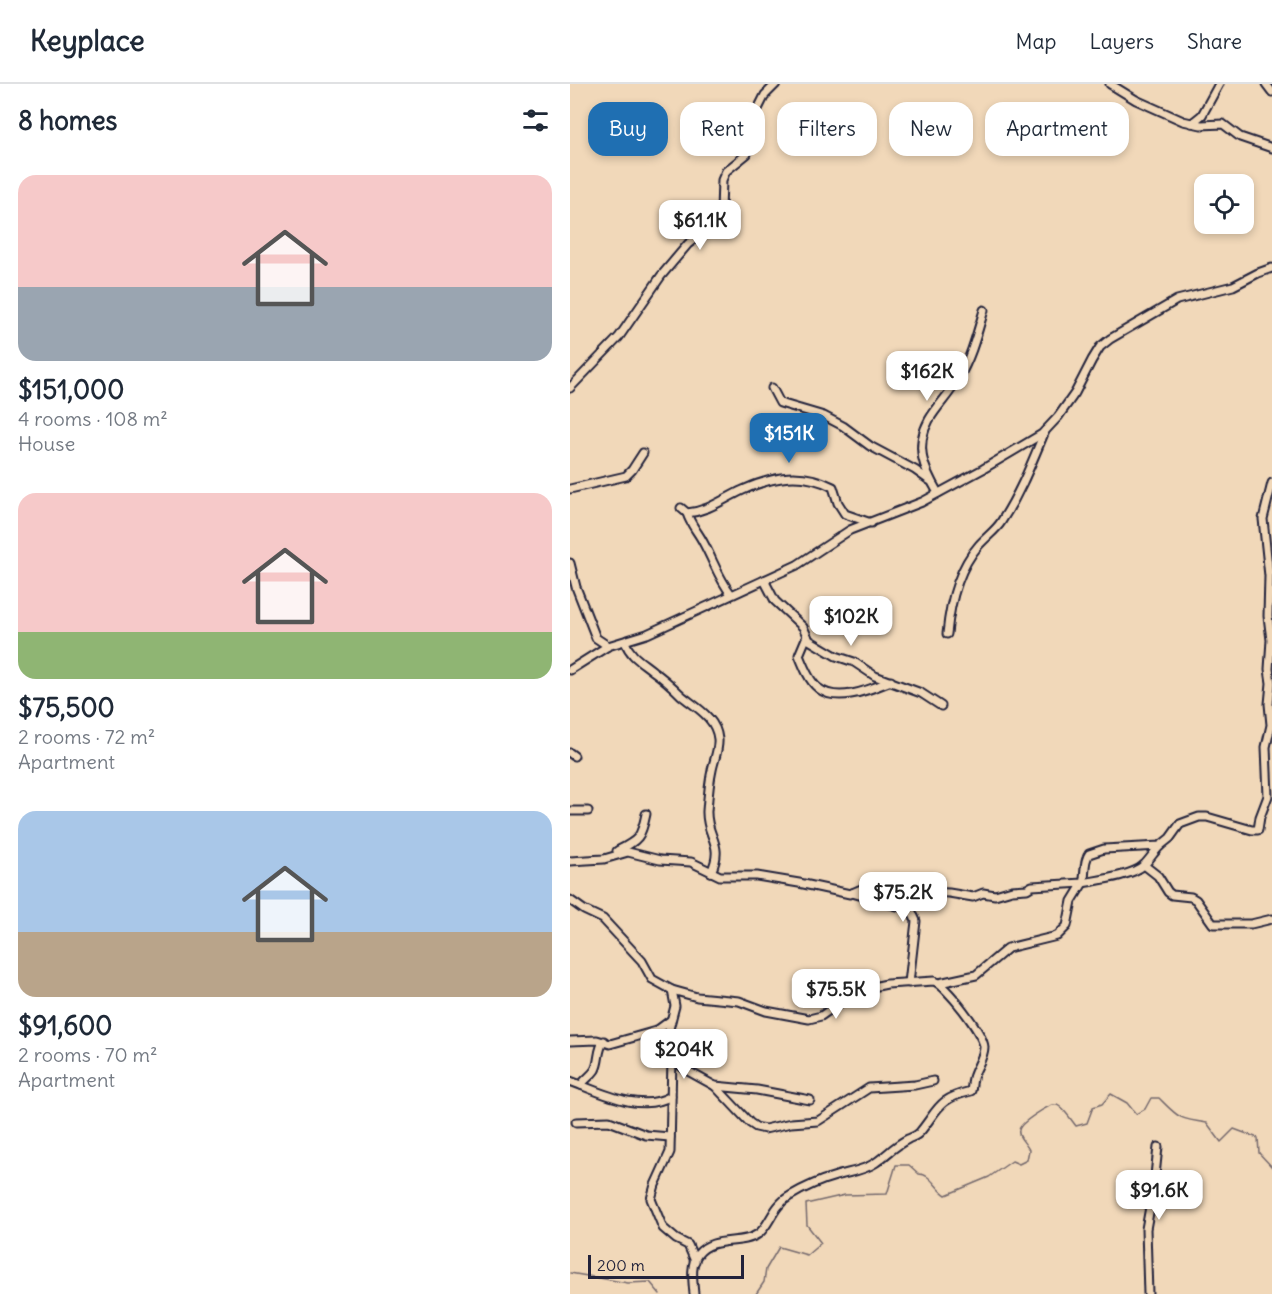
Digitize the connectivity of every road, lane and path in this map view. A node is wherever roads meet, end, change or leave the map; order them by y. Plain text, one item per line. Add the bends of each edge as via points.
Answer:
1 (776, 84) edge
2 (1219, 84) edge
3 (1266, 84) edge
4 (1114, 86) edge
5 (1272, 93) edge
6 (1192, 123) junction
7 (1272, 148) edge
8 (1272, 268) edge
9 (984, 310) dead end
10 (570, 388) edge
11 (772, 388) dead end
12 (1045, 431) junction
13 (643, 453) dead end
14 (931, 481) junction
15 (1272, 483) edge
16 (570, 489) edge
17 (938, 493) junction
18 (871, 523) junction
19 (570, 563) edge
20 (764, 580) junction
21 (731, 594) junction
22 (947, 634) dead end
23 (807, 636) junction
24 (625, 642) junction
25 (608, 646) junction
26 (570, 670) edge
27 (891, 681) junction
28 (941, 706) dead end
29 (570, 811) edge
30 (588, 811) dead end
31 (646, 814) dead end
32 (1160, 846) junction
33 (604, 859) junction
34 (570, 861) edge
35 (1144, 865) junction
36 (711, 872) junction
37 (1083, 883) junction
38 (852, 893) junction
39 (570, 900) edge
40 (1272, 919) edge
41 (909, 983) junction
42 (939, 983) junction
43 (672, 990) junction
44 (671, 1020) junction
45 (647, 1035) junction
46 (570, 1041) edge
47 (604, 1041) junction
48 (672, 1058) junction
49 (570, 1081) edge
50 (933, 1081) dead end
51 (581, 1084) junction
52 (715, 1086) junction
53 (671, 1096) junction
54 (810, 1100) dead end
55 (576, 1122) dead end
56 (670, 1137) junction
57 (1158, 1147) dead end
58 (694, 1261) junction
59 (694, 1294) edge
60 (1148, 1294) edge

1 - 10 street via 756,113 747,154 726,171 721,211 713,225 688,244 619,337
2 - 6 street via 1202,115
3 - 5 street
4 - 6 street via 1161,112
6 - 7 street via 1223,124 1240,137
8 - 12 street via 1226,288 1178,300 1110,339 1100,347 1075,393
9 - 14 street via 962,372 928,420 921,443 924,468
11 - 14 street via 780,403 843,426
12 - 17 street
12 - 22 street via 1000,524 978,545 960,574
13 - 16 street via 626,476
14 - 17 street
15 - 32 street via 1263,519 1269,576 1271,724 1266,747 1268,796 1258,830 1199,817 1180,824
17 - 18 street
18 - 20 street via 850,530 797,565
18 - 21 street via 845,514 833,487 808,477 758,484 700,512 684,510
19 - 25 street via 597,638
20 - 21 street
20 - 23 street via 775,601 803,627
21 - 24 street
23 - 27 street via 836,656
23 - 27 street via 799,655 818,688 846,695
24 - 25 street
24 - 36 street via 635,658 697,707 715,727 718,738 707,817 717,857
25 - 26 street
27 - 28 street
29 - 30 street
31 - 33 street via 634,843
32 - 35 street
32 - 37 street via 1104,849 1089,854
33 - 34 street
33 - 36 street via 628,852 691,862
35 - 37 street
35 - 40 street via 1158,876 1172,896 1196,900 1213,924 1251,924
36 - 38 street
37 - 38 street via 1032,886 973,897 908,891 880,884
37 - 42 street via 1072,901 1067,926 1057,936 1008,948 976,975
38 - 41 street via 912,910 916,921
39 - 43 street via 603,919 642,961 652,979
41 - 42 street
41 - 43 street via 858,990 821,1016 808,1019 739,1001
42 - 58 street via 982,1039 983,1054 971,1091 950,1097 931,1114 918,1134 874,1164 806,1185 783,1201 756,1236 720,1241 705,1248
43 - 44 street via 675,1006
44 - 45 street
44 - 48 street
45 - 47 street via 610,1044
45 - 48 street
46 - 47 street
47 - 51 street via 594,1071
48 - 52 street via 691,1074
48 - 53 street
49 - 51 street
50 - 52 street via 869,1088 818,1121 765,1129 750,1123
51 - 53 street via 633,1102 656,1103
52 - 54 street
53 - 56 street
55 - 56 street via 609,1121 646,1136
56 - 58 street via 670,1152 651,1199 663,1228 688,1245
57 - 60 street via 1146,1229
58 - 59 street

